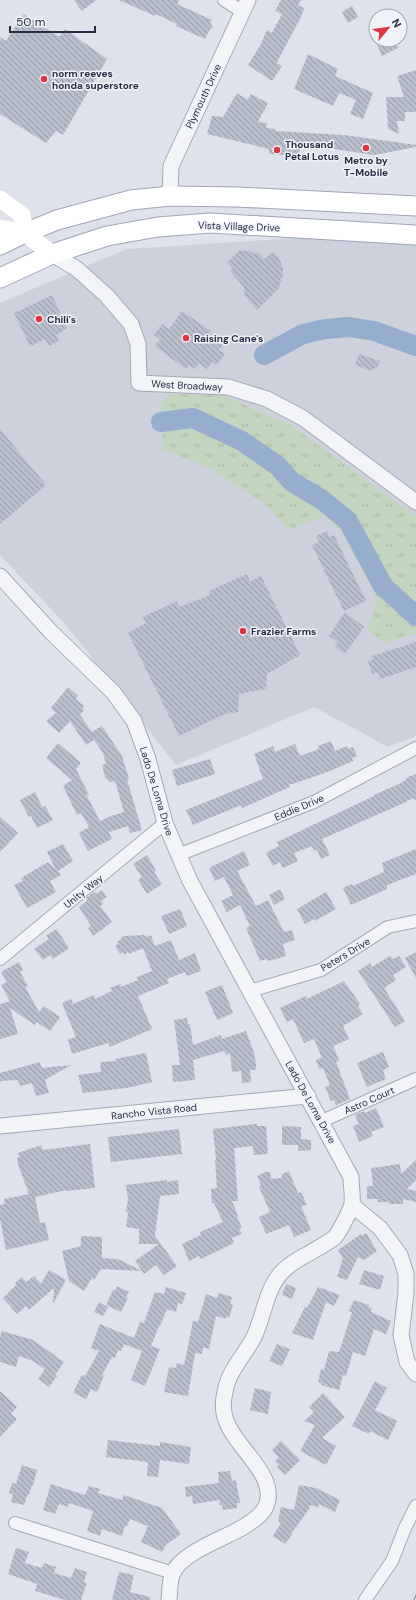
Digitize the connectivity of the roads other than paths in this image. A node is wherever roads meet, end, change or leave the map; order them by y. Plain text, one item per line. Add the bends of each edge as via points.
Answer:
1 (224, 0) edge
2 (246, 6) edge
3 (170, 196) junction
4 (0, 199) edge
5 (416, 206) edge
6 (0, 228) edge
7 (24, 233) junction
8 (416, 235) edge
9 (0, 245) edge
10 (52, 254) junction
11 (0, 278) edge
12 (416, 502) edge
13 (0, 576) edge
14 (416, 748) edge
15 (165, 824) junction
16 (178, 855) junction
17 (416, 921) edge
18 (0, 959) edge
19 (250, 991) junction
20 (416, 1079) edge
21 (308, 1096) junction
22 (322, 1121) junction
23 (0, 1126) edge
24 (352, 1205) junction
25 (416, 1374) edge
26 (416, 1506) edge
27 (15, 1523) dead end
28 (173, 1573) junction
29 (169, 1600) edge
30 (365, 1600) edge

1 - 2 street
2 - 3 street, Plymouth Drive via 171,166
3 - 5 main road
3 - 7 main road via 131,200 57,220
4 - 7 main road via 22,215
6 - 7 main road
7 - 9 main road
7 - 10 main road
8 - 10 main road, Vista Village Drive via 210,223 158,227 107,236
10 - 11 main road, Vista Village Drive
10 - 12 street, West Broadway via 77,269 107,296 131,324 138,344 139,383 228,387 267,399 303,418
13 - 15 street, Lado De Loma Drive via 51,632 113,692 134,721 148,760
14 - 16 street, Eddie Drive via 314,802
15 - 16 street, Lado De Loma Drive
15 - 18 street, Unity Way
16 - 19 street, Lado De Loma Drive
17 - 19 street, Peters Drive via 388,927 321,970
19 - 21 street, Lado De Loma Drive
20 - 22 street, Astro Court
21 - 22 street, Lado De Loma Drive
21 - 23 street, Rancho Vista Road
22 - 24 street, Lado De Loma Drive via 351,1177
24 - 25 street via 380,1228 400,1255 406,1274 401,1335 407,1362
24 - 28 street via 335,1237 291,1264 276,1279 253,1339 229,1378 225,1391 223,1411 229,1428 266,1483 268,1497 264,1509 260,1515 238,1530 191,1554 180,1562
26 - 30 street via 392,1561
27 - 28 street
28 - 29 street

